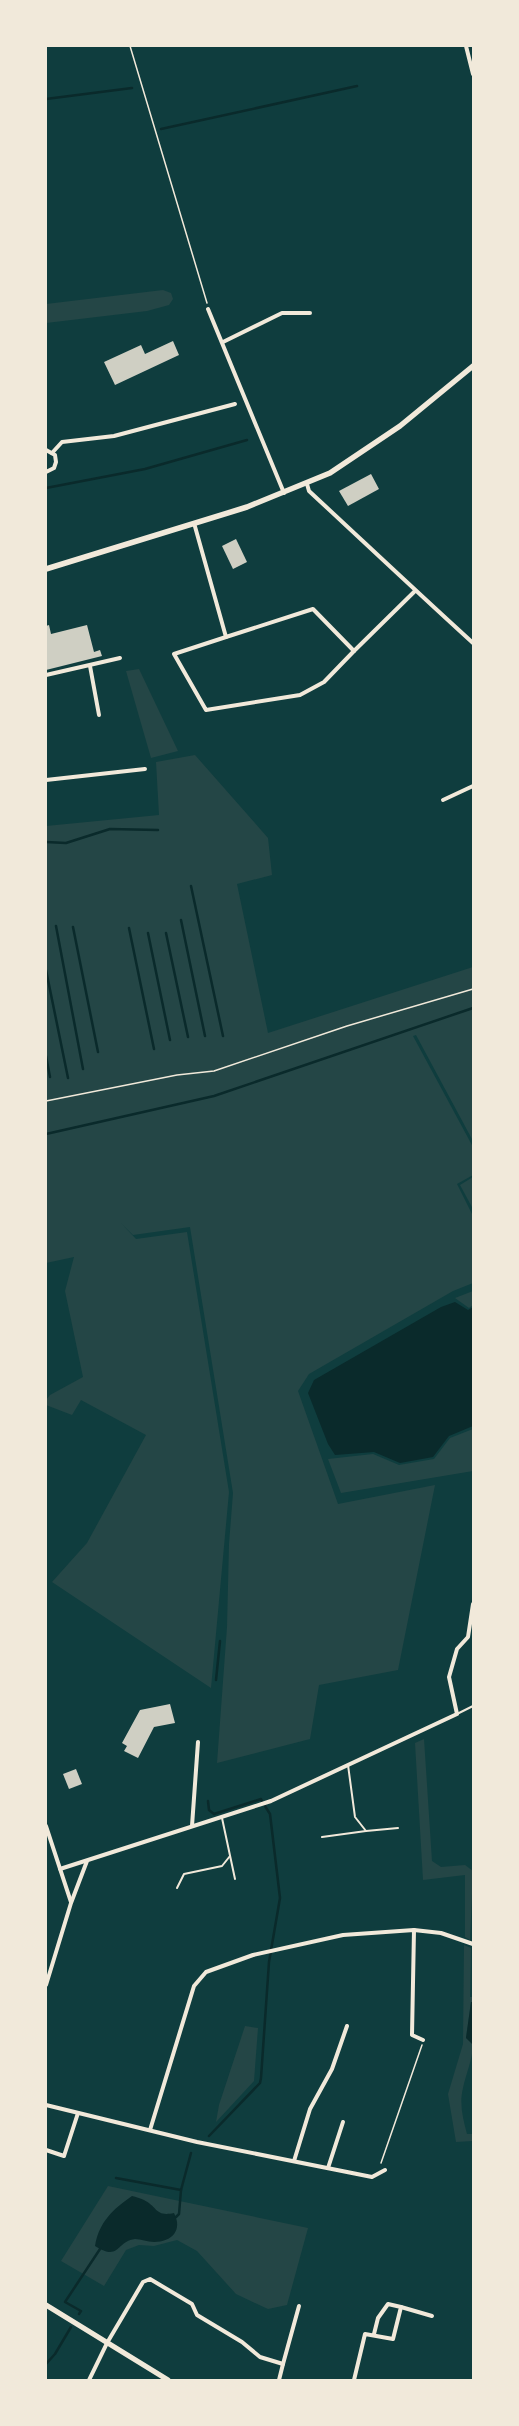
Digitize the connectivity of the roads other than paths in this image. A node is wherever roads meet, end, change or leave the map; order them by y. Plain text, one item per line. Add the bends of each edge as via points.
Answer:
1 (466, 46) edge
2 (473, 74) edge
3 (208, 309) road end
4 (310, 313) dead end
5 (223, 342) junction
6 (473, 366) edge
7 (235, 404) dead end
8 (46, 450) edge
9 (52, 453) junction
10 (46, 472) edge
11 (307, 484) junction
12 (284, 494) junction
13 (194, 524) junction
14 (46, 569) edge
15 (415, 591) junction
16 (226, 637) junction
17 (473, 643) edge
18 (354, 651) junction
19 (120, 658) dead end
20 (90, 666) junction
21 (46, 675) edge
22 (99, 716) dead end
23 (145, 769) dead end
24 (46, 780) edge
25 (473, 786) edge
26 (443, 800) dead end
27 (473, 1604) edge
28 (473, 1634) edge
29 (468, 1637) junction
30 (473, 1706) edge
31 (457, 1714) junction
32 (198, 1742) dead end
33 (348, 1765) junction
34 (222, 1817) junction
35 (46, 1826) edge
36 (192, 1826) junction
37 (398, 1828) dead end
38 (366, 1831) junction
39 (322, 1837) dead end
40 (230, 1856) junction
41 (87, 1861) junction
42 (60, 1869) junction
43 (235, 1878) dead end
44 (177, 1888) dead end
45 (71, 1903) junction
46 (414, 1930) junction
47 (473, 1944) edge
48 (46, 1985) edge
49 (347, 2026) dead end
50 (423, 2040) road end
51 (46, 2105) edge
52 (78, 2113) junction
53 (343, 2122) dead end
54 (150, 2130) junction
55 (46, 2150) edge
56 (294, 2161) junction
57 (328, 2168) junction
58 (385, 2170) dead end
59 (46, 2305) edge
60 (299, 2306) dead end
61 (401, 2307) junction
62 (432, 2316) dead end
63 (374, 2334) junction
64 (107, 2343) junction
65 (283, 2364) junction
66 (89, 2380) edge
67 (168, 2380) edge
68 (279, 2380) edge
69 (354, 2380) edge

1 - 2 street
3 - 5 street
4 - 5 street via 282,313
5 - 12 street
6 - 11 main road via 371,448
7 - 9 street via 114,436 62,442
8 - 9 street
9 - 10 street via 56,458 55,465
11 - 12 main road
11 - 15 street via 309,491
12 - 13 main road
13 - 14 main road
13 - 16 street
15 - 17 street
15 - 18 street
16 - 18 street via 313,610
16 - 18 street via 174,654 206,710 300,695 324,682
19 - 20 street
20 - 21 street
20 - 22 street
23 - 24 street
25 - 26 street
27 - 29 street
28 - 29 street
29 - 31 street via 457,1649 449,1677
30 - 31 lane
31 - 33 street
32 - 36 street
33 - 34 street via 271,1801
33 - 38 lane via 355,1817
34 - 36 street
34 - 40 lane
35 - 42 street
36 - 41 street
37 - 38 lane
38 - 39 lane
40 - 43 lane
40 - 44 lane via 222,1866 184,1874
41 - 42 street
41 - 45 street
42 - 45 street
45 - 48 street
46 - 47 street via 441,1933
46 - 50 street via 412,2035
46 - 54 street via 343,1935 270,1952 206,1972 194,1986
49 - 56 street via 332,2069 310,2109
51 - 52 street
52 - 54 street
52 - 55 street via 64,2156
53 - 57 street
54 - 56 street
56 - 57 street
57 - 58 street via 372,2178
59 - 64 street
60 - 65 street
61 - 62 street
61 - 63 street via 388,2304 378,2318
61 - 63 street via 393,2339
63 - 69 street via 365,2334
64 - 65 street via 143,2282 150,2279 192,2304 197,2315 242,2342 260,2357
64 - 66 street
64 - 67 street
65 - 68 street

